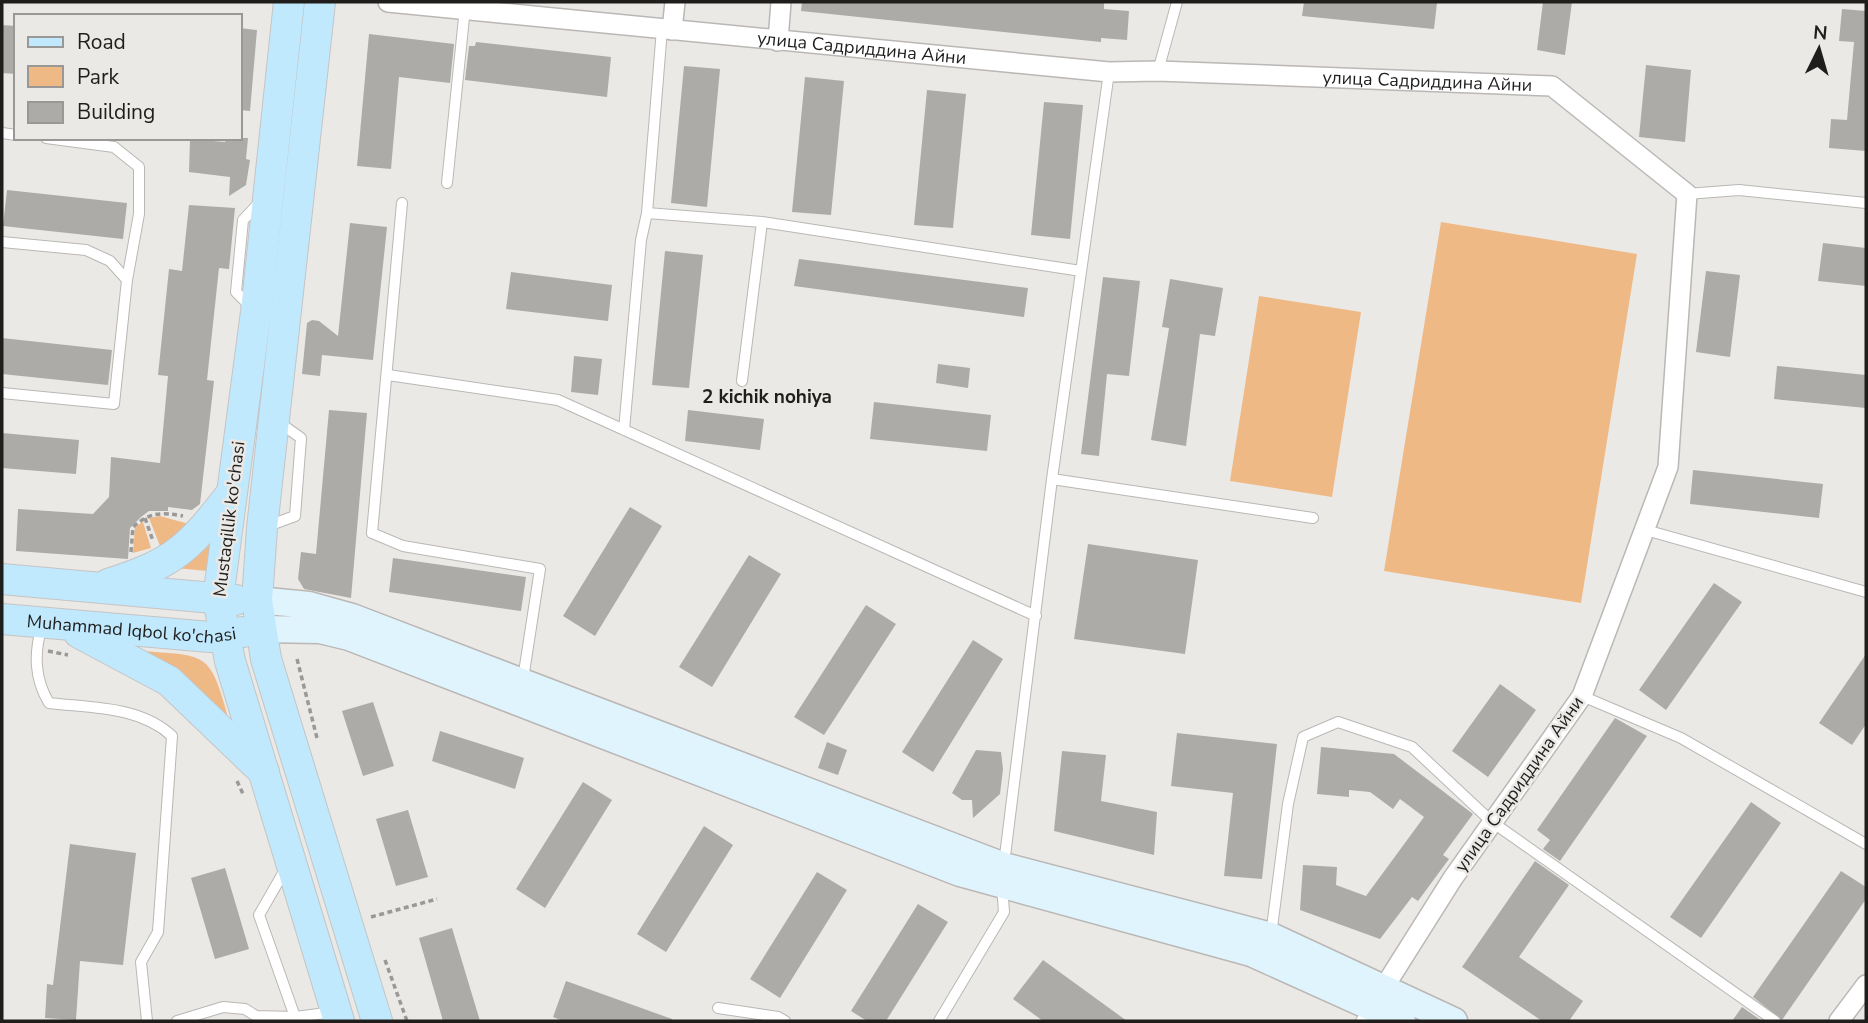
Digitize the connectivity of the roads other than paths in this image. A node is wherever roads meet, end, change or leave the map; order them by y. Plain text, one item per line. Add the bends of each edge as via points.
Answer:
1 (289, 2) edge
2 (320, 2) edge
3 (388, 2) edge
4 (675, 2) edge
5 (781, 2) edge
6 (1177, 2) edge
7 (493, 6) edge
8 (466, 8) junction
9 (667, 29) junction
10 (778, 41) junction
11 (1158, 71) junction
12 (1109, 72) junction
13 (61, 140) edge
14 (447, 183) dead end
15 (1687, 194) junction
16 (402, 203) dead end
17 (1866, 203) edge
18 (647, 213) junction
19 (762, 222) junction
20 (2, 242) edge
21 (1081, 271) junction
22 (127, 281) junction
23 (388, 375) junction
24 (742, 381) dead end
25 (2, 393) edge
26 (624, 430) junction
27 (1052, 480) junction
28 (231, 494) junction
29 (1313, 518) dead end
30 (1643, 529) junction
31 (2, 579) edge
32 (101, 586) junction
33 (1866, 592) edge
34 (218, 599) junction
35 (258, 615) junction
36 (1036, 616) junction
37 (2, 619) edge
38 (223, 635) junction
39 (54, 639) junction
40 (523, 682) junction
41 (1582, 696) junction
42 (266, 774) junction
43 (1492, 822) junction
44 (1866, 844) edge
45 (292, 858) junction
46 (1003, 876) junction
47 (1271, 936) junction
48 (1866, 985) edge
49 (1383, 989) junction
50 (718, 1008) dead end
51 (338, 1017) edge
52 (295, 1019) edge
53 (147, 1021) edge
54 (177, 1021) edge
55 (377, 1021) edge
56 (785, 1021) edge
57 (939, 1021) edge
58 (1361, 1021) edge
59 (1402, 1021) edge
60 (1454, 1021) edge
61 (1775, 1021) edge
62 (1839, 1021) edge

1 - 28 main road, Mustaqillik ko'chasi via 256,312
2 - 35 main road, Mustaqillik ko'chasi via 262,528
3 - 8 street, улица Садриддина Айни
4 - 9 street
5 - 10 street
6 - 11 lane
7 - 8 street, улица Садриддина Айни
7 - 9 street, улица Садриддина Айни
8 - 14 lane
9 - 10 street, улица Садриддина Айни
9 - 18 lane
10 - 12 street, улица Садриддина Айни
11 - 12 street, улица Садриддина Айни
11 - 15 street, улица Садриддина Айни via 1552,86
12 - 21 lane
13 - 22 lane via 114,147 139,167 139,214
15 - 17 lane via 1739,190
15 - 30 street, улица Садриддина Айни via 1668,467
16 - 23 lane
18 - 19 lane
18 - 26 lane
19 - 21 lane
19 - 24 lane
20 - 22 lane via 86,250 110,261
21 - 27 lane
22 - 25 lane via 114,404
23 - 26 lane via 558,400
23 - 40 lane via 372,533 403,546 540,569
26 - 36 lane
27 - 29 lane
27 - 36 lane
28 - 32 main road via 182,552
28 - 34 main road, Mustaqillik ko'chasi
30 - 33 lane
30 - 41 street, улица Садриддина Айни
31 - 32 main road, Muhammad Iqbol ko'chasi
32 - 34 main road, Muhammad Iqbol ko'chasi
34 - 35 main road, Muhammad Iqbol ko'chasi
34 - 38 main road, Mustaqillik ko'chasi
35 - 38 main road, Muhammad Iqbol ko'chasi
35 - 40 main road via 287,602 337,612
35 - 46 main road via 349,637 593,733
35 - 55 main road, Mustaqillik ko'chasi via 266,659
36 - 46 lane
37 - 39 main road, Muhammad Iqbol ko'chasi
38 - 39 main road, Muhammad Iqbol ko'chasi
38 - 42 main road, Mustaqillik ko'chasi
39 - 42 main road via 169,681
39 - 53 lane via 40,687 49,703 138,714 172,736 158,932 141,962
40 - 46 main road
41 - 43 street, улица Садриддина Айни
41 - 44 lane via 1681,738
42 - 45 main road, Mustaqillik ko'chasi
43 - 47 lane via 1412,747 1338,722 1303,737 1288,804
43 - 49 street, улица Садриддина Айни
43 - 61 lane
45 - 51 main road, Mustaqillik ko'chasi
45 - 52 lane via 259,915
46 - 47 main road
46 - 57 lane via 1004,912
46 - 59 main road via 1251,953
47 - 49 main road
48 - 62 street
49 - 58 lane
49 - 60 main road
50 - 56 lane
51 - 52 lane
52 - 54 lane via 223,1007

